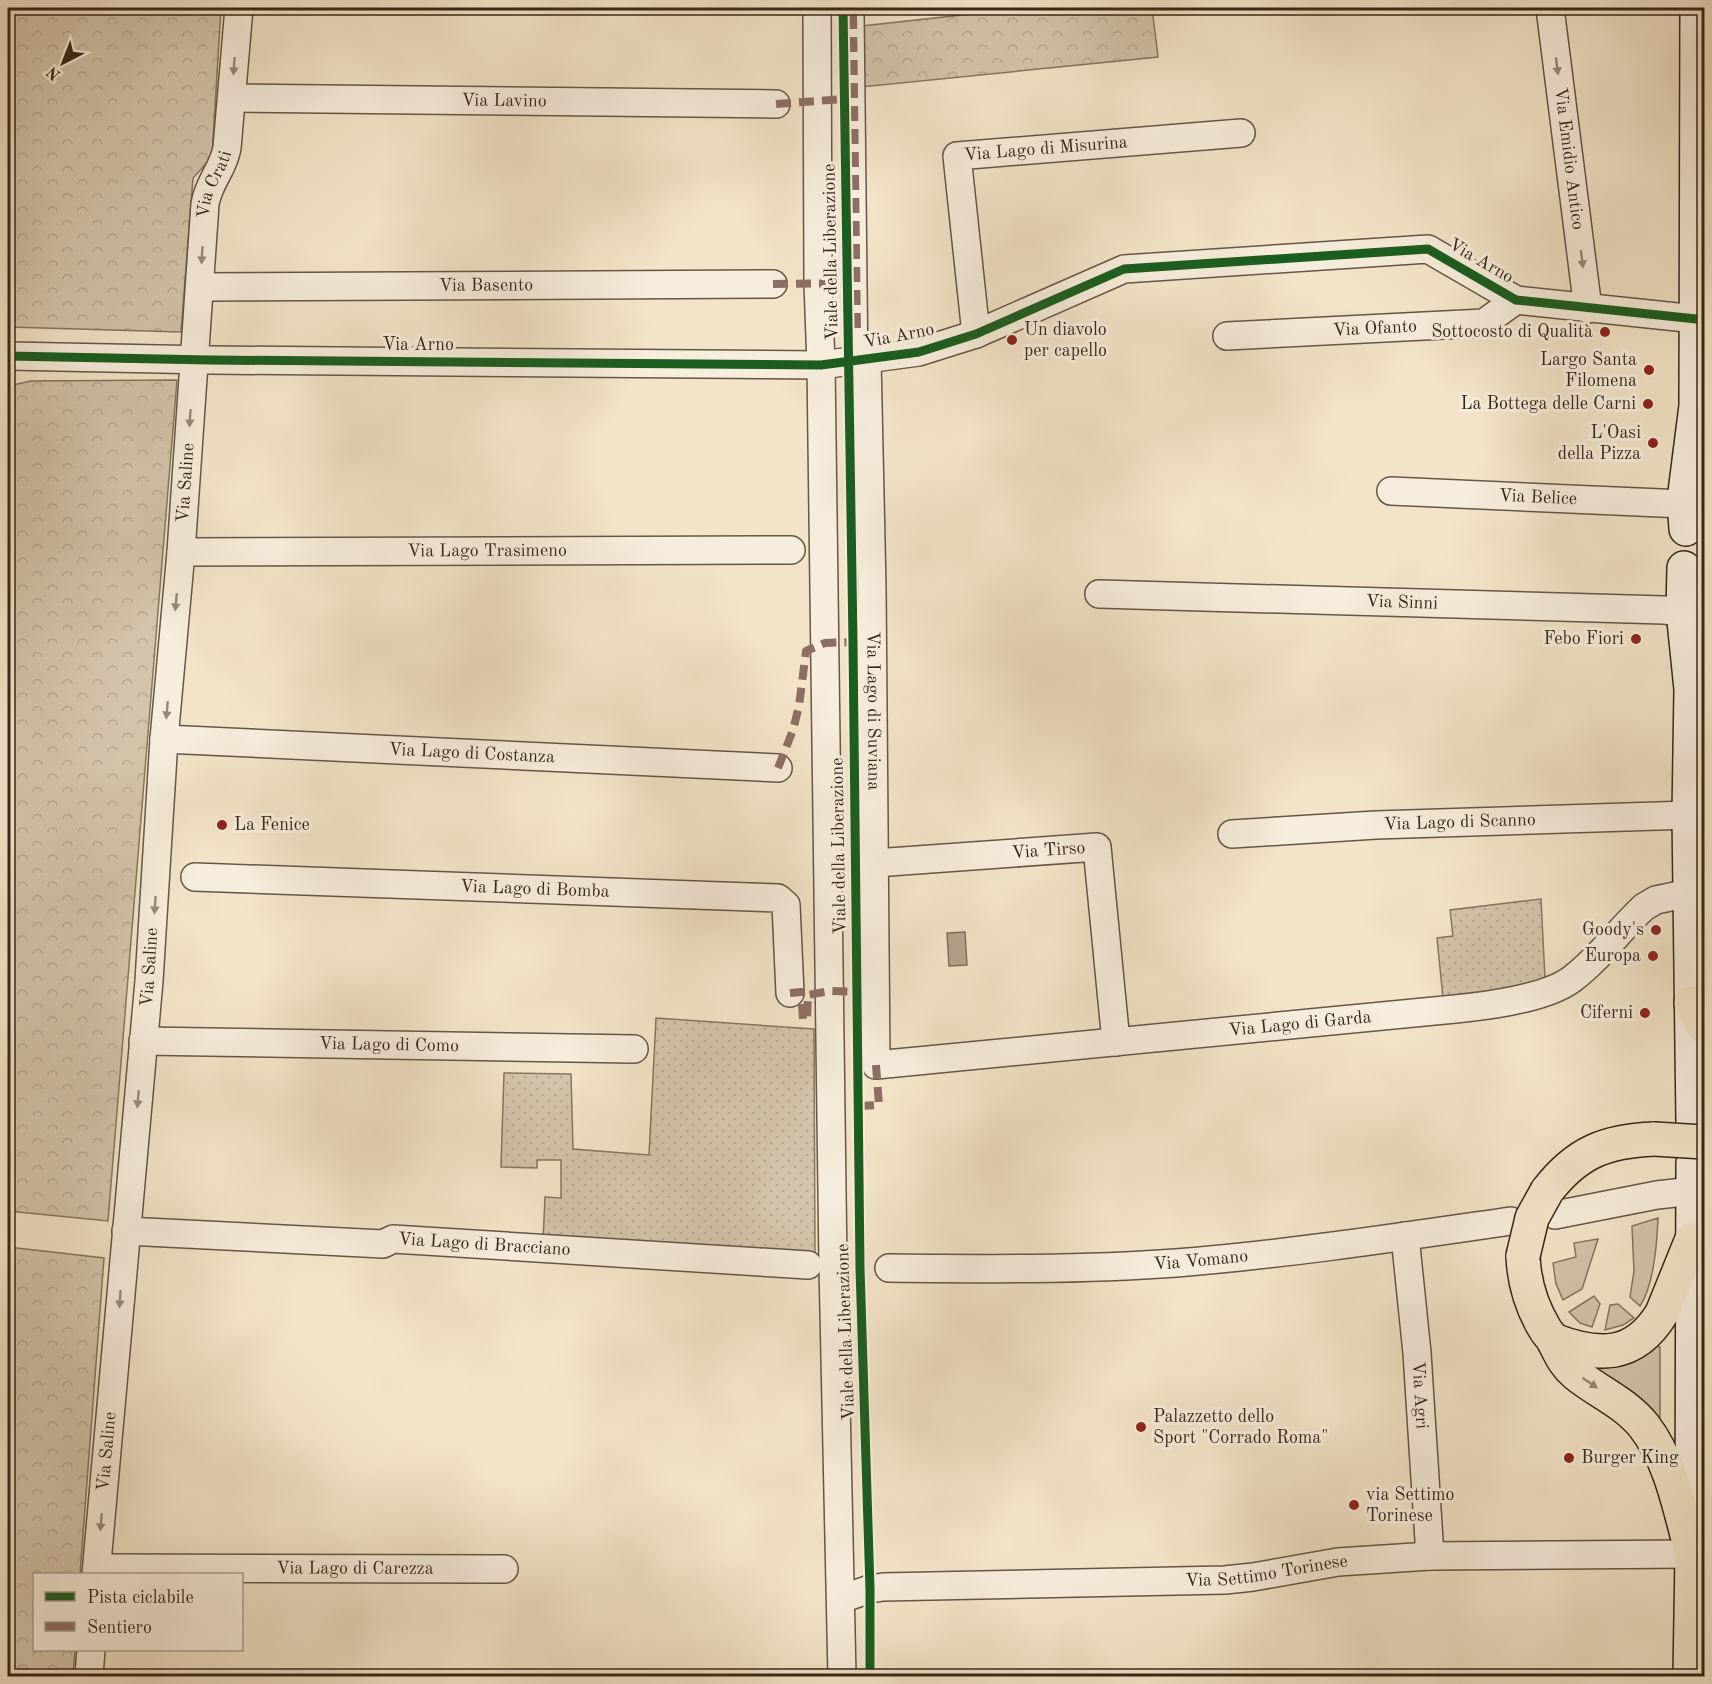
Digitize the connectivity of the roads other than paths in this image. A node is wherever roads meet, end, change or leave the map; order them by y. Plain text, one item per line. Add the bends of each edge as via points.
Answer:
1 (239, 8) edge
2 (817, 8) edge
3 (1550, 8) edge
4 (1696, 8) edge
5 (853, 14) dead end
6 (232, 98) junction
7 (776, 104) dead end
8 (1241, 134) dead end
9 (773, 284) dead end
10 (200, 287) junction
11 (1516, 300) junction
12 (1588, 309) junction
13 (1696, 319) junction
14 (976, 333) junction
15 (1227, 336) dead end
16 (8, 356) edge
17 (194, 360) junction
18 (862, 360) junction
19 (821, 365) junction
20 (1696, 406) junction
21 (1704, 444) edge
22 (1391, 491) dead end
23 (1691, 516) edge
24 (858, 549) dead end
25 (791, 550) dead end
26 (181, 552) junction
27 (1694, 576) edge
28 (1099, 594) dead end
29 (1694, 612) edge
30 (1704, 637) edge
31 (1691, 688) junction
32 (164, 739) junction
33 (778, 768) dead end
34 (1689, 814) junction
35 (1232, 834) dead end
36 (875, 863) junction
37 (195, 877) dead end
38 (1689, 893) junction
39 (1697, 941) edge
40 (789, 993) dead end
41 (1698, 1015) edge
42 (143, 1041) junction
43 (1116, 1042) junction
44 (634, 1049) dead end
45 (876, 1065) joint
46 (1697, 1141) edge
47 (1551, 1203) junction
48 (1511, 1221) dead end
49 (126, 1231) junction
50 (1405, 1236) junction
51 (1692, 1239) junction
52 (808, 1265) dead end
53 (889, 1268) dead end
54 (1553, 1340) junction
55 (1698, 1546) edge
56 (1430, 1556) junction
57 (504, 1569) dead end
58 (96, 1571) edge
59 (841, 1599) junction
60 (91, 1651) edge
61 (89, 1677) edge
62 (842, 1677) edge
63 (1690, 1677) edge

1 -> 6 street, Via Crati
2 - 19 street, Viale della Liberazione
3 -> 12 street, Via Emidio Antico
4 - 13 main road
5 - 18 street, Viale della Liberazione
6 - 7 street, Via Lavino
6 -> 10 street, Via Crati via 226,156 208,189 205,204
8 - 14 street, Via Lago di Misurina via 957,156
9 - 10 street, Via Basento
10 - 17 street, Via Crati
11 - 12 street, Via Arno
11 - 14 street, Via Arno via 1428,249 1124,269
11 - 15 street, Via Ofanto via 1484,323
12 - 13 street, Via Arno
13 - 20 main road
14 - 18 street, Via Arno via 920,352
16 - 17 street, Via Arno
17 - 19 street, Via Arno
17 -> 26 street, Via Saline
18 - 19 street, Via Arno
18 - 24 street, Viale della Liberazione
18 - 36 street, Via Lago di Suviana
19 - 59 street, Viale della Liberazione
20 - 21 main road
20 - 23 main road
22 - 23 street, Via Belice
23 - 27 main road via 1679,548 1680,558
25 - 26 street, Via Lago Trasimeno
26 -> 32 street, Via Saline
27 - 29 main road
28 - 29 street, Via Sinni
29 - 31 main road
30 - 31 main road
31 - 34 main road
32 - 33 street, Via Lago di Costanza
32 -> 42 street, Via Saline
34 - 35 street, Via Lago di Scanno
34 - 38 main road
36 - 43 street, Via Tirso via 1097,847
36 - 45 street, Via Lago di Suviana
37 - 40 street, Via Lago di Bomba via 777,898 786,905
38 - 39 main road
38 - 43 street, Via Lago di Garda via 1650,903 1577,975 1562,986 1532,995 1469,1008
39 - 41 main road
41 - 46 main road
42 - 44 street, Via Lago di Como
42 -> 49 street, Via Saline
43 - 45 street, Via Lago di Garda
46 - 47 street via 1657,1195
46 - 47 main road, bridge via 1616,1142 1586,1154 1570,1164
46 - 51 main road
47 - 54 main road, bridge via 1532,1218 1523,1256 1526,1286 1539,1319
48 - 50 street, Via Vomano
49 - 52 street, Via Lago di Bracciano via 383,1244 393,1239
49 -> 58 street, Via Saline
50 - 53 street, Via Vomano via 1143,1265
50 - 56 street, Via Agri
51 - 54 main road via 1662,1313 1641,1339 1625,1348 1603,1352
51 - 55 main road
54 -> 55 main road via 1568,1367 1623,1405 1655,1441
55 - 56 street, Via Settimo Torinese
55 - 63 main road
56 - 59 street, Via Settimo Torinese via 1338,1562 1239,1579 883,1587
57 - 58 street, Via Lago di Carezza
59 - 62 street, Viale della Liberazione
60 - 61 street

